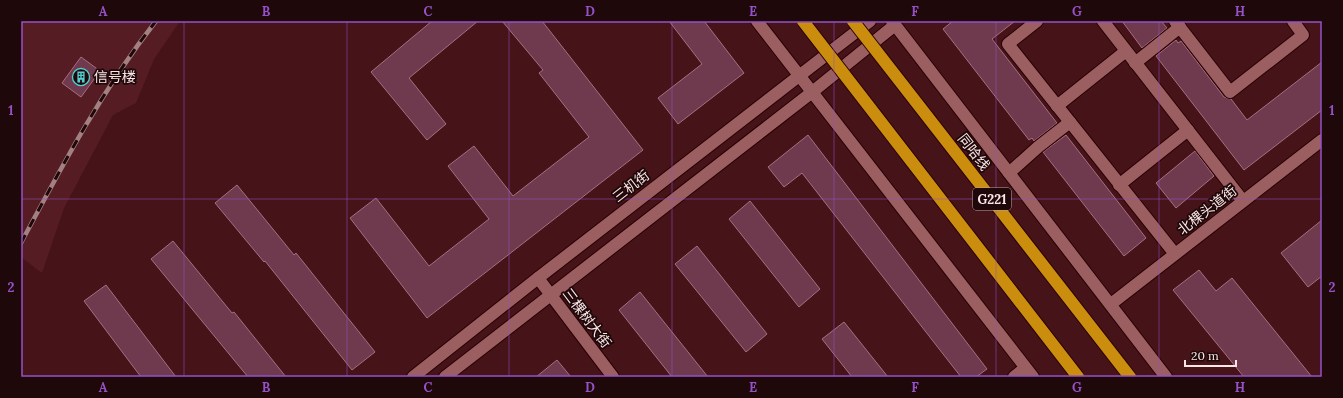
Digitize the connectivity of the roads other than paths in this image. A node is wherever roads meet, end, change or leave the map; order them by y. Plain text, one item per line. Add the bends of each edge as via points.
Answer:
1 (757, 21) edge
2 (803, 21) edge
3 (853, 21) edge
4 (870, 21) edge
5 (1037, 21) edge
6 (1103, 21) edge
7 (1293, 21) edge
8 (894, 23) edge
9 (1177, 24) edge
10 (1126, 51) junction
11 (1135, 63) junction
12 (798, 76) junction
13 (811, 93) junction
14 (1057, 106) junction
15 (1070, 122) junction
16 (1188, 130) junction
17 (1322, 140) edge
18 (1009, 173) junction
19 (1118, 185) junction
20 (1243, 201) junction
21 (1175, 254) junction
22 (538, 278) junction
23 (551, 295) junction
24 (1111, 304) junction
25 (1029, 373) edge
26 (413, 377) edge
27 (445, 377) edge
28 (613, 377) edge
29 (1014, 377) edge
30 (1078, 377) edge
31 (1130, 377) edge
32 (1166, 377) edge

1 - 12 street
2 - 30 highway, G221, bridge
3 - 31 highway, 同哈线 / G221, bridge
4 - 12 street, 三机街
5 - 14 street via 1008,44
6 - 10 street
7 - 9 street via 1303,34 1230,92
8 - 13 street
8 - 18 street
9 - 11 street
10 - 11 street
10 - 14 street
11 - 16 street
12 - 13 street
12 - 22 street, 三机街
13 - 23 street
13 - 25 street
14 - 15 street
15 - 18 street
15 - 19 street
16 - 19 street
16 - 20 street
17 - 20 street, 北棵头道街
18 - 24 street
19 - 21 street
20 - 21 street, 北棵头道街
21 - 24 street, 北棵头道街
22 - 23 street, 三棵树大街
22 - 26 street, 三机街
23 - 27 street
23 - 28 street, 三棵树大街
24 - 32 street
25 - 29 street

